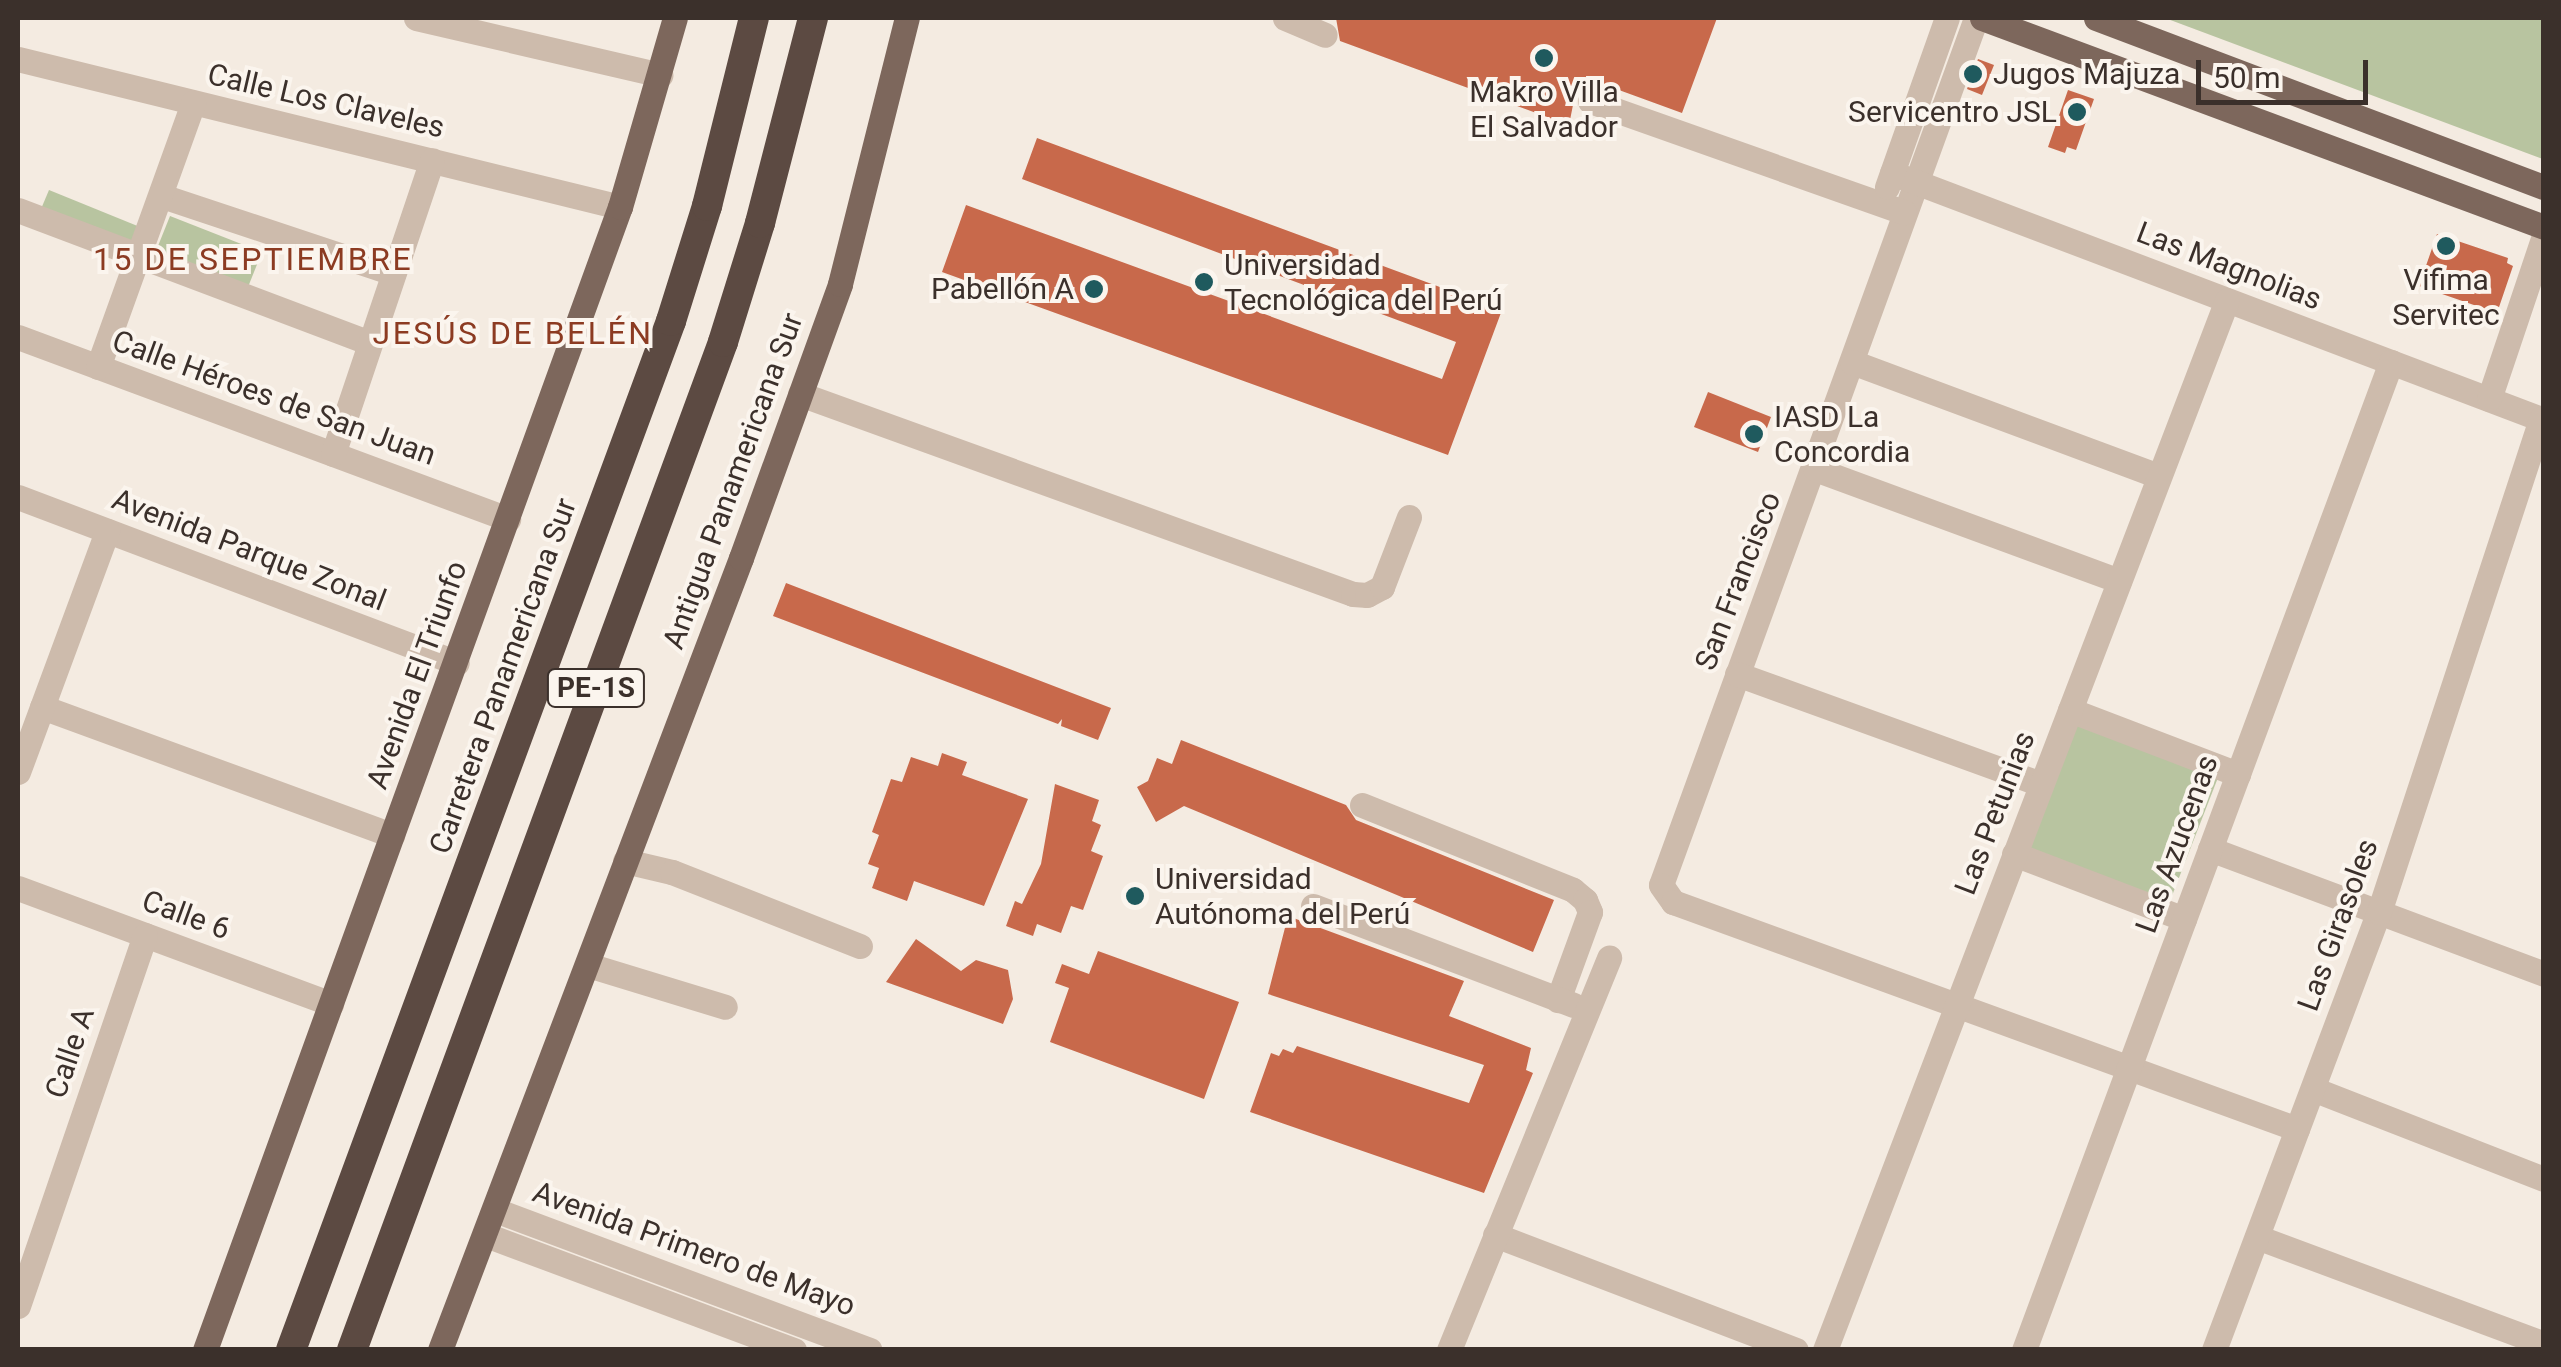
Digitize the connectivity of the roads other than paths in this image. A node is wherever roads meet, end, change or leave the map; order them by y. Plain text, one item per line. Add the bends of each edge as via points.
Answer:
1 (420, 18) edge
2 (675, 18) edge
3 (754, 18) edge
4 (813, 18) edge
5 (907, 18) edge
6 (1285, 18) edge
7 (1947, 18) edge
8 (1979, 18) edge
9 (2096, 18) edge
10 (1326, 34) dead end
11 (18, 59) edge
12 (660, 75) junction
13 (1590, 101) dead end
14 (193, 103) junction
15 (432, 160) junction
16 (1903, 177) junction
17 (2544, 187) edge
18 (162, 196) junction
19 (620, 207) junction
20 (1892, 207) junction
21 (18, 210) edge
22 (2544, 227) edge
23 (2544, 236) edge
24 (138, 256) junction
25 (394, 273) junction
26 (2227, 300) junction
27 (18, 337) edge
28 (370, 344) junction
29 (1852, 362) junction
30 (2391, 362) junction
31 (98, 367) junction
32 (800, 394) junction
33 (2489, 398) junction
34 (2542, 419) edge
35 (333, 454) junction
36 (1815, 469) junction
37 (2159, 476) junction
38 (18, 497) edge
39 (1409, 517) dead end
40 (508, 519) junction
41 (107, 531) junction
42 (2119, 580) junction
43 (457, 663) junction
44 (1736, 674) junction
45 (42, 707) junction
46 (2070, 710) junction
47 (18, 772) edge
48 (2238, 774) junction
49 (2041, 784) junction
50 (1362, 805) dead end
51 (392, 835) junction
52 (2210, 849) junction
53 (2014, 854) junction
54 (625, 861) junction
55 (18, 888) edge
56 (1313, 906) dead end
57 (2380, 912) junction
58 (2184, 919) junction
59 (145, 934) junction
60 (860, 946) dead end
61 (1609, 957) dead end
62 (588, 965) junction
63 (2544, 974) edge
64 (1558, 1000) junction
65 (331, 1004) junction
66 (1957, 1004) junction
67 (726, 1008) dead end
68 (1587, 1011) junction
69 (2129, 1067) junction
70 (2313, 1089) junction
71 (2298, 1129) junction
72 (2541, 1170) edge
73 (495, 1210) junction
74 (486, 1235) junction
75 (1495, 1235) junction
76 (2257, 1237) junction
77 (18, 1306) edge
78 (2544, 1344) edge
79 (204, 1350) edge
80 (292, 1350) edge
81 (352, 1350) edge
82 (440, 1350) edge
83 (794, 1350) edge
84 (870, 1350) edge
85 (1450, 1350) edge
86 (1796, 1350) edge
87 (1824, 1350) edge
88 (2024, 1350) edge
89 (2214, 1350) edge

1 - 12 street
2 - 12 main road, Avenida El Triunfo
3 - 80 highway, Carretera Panamericana Sur / PE-1S via 671,321
4 - 81 highway, PE-1S via 724,342
5 - 32 main road, Antigua Panamericana Sur via 840,284
6 - 10 street
7 - 16 street, San Francisco
8 - 16 street, San Francisco
8 - 22 main road
9 - 17 main road
11 - 14 street, Calle Los Claveles
12 - 19 main road, Avenida El Triunfo
13 - 20 street
14 - 15 street, Calle Los Claveles
14 - 18 street
15 - 19 street, Calle Los Claveles
15 - 25 street
16 - 20 street, San Francisco
16 - 26 street, Las Magnolias
18 - 24 street
18 - 25 street
19 - 40 main road, Avenida El Triunfo
20 - 29 street, San Francisco
21 - 24 street
23 - 33 street
24 - 28 street
24 - 31 street
25 - 28 street
26 - 30 street, Las Magnolias
26 - 37 street, Las Petunias
27 - 31 street, Calle Héroes de San Juan
28 - 35 street
29 - 36 street, San Francisco
29 - 37 street
30 - 33 street, Las Magnolias
30 - 48 street, Las Azucenas
31 - 35 street, Calle Héroes de San Juan
32 - 39 street via 1353,594 1382,587
32 - 54 main road, Antigua Panamericana Sur
33 - 34 street, Las Magnolias
34 - 57 street, Las Girasoles
35 - 40 street, Calle Héroes de San Juan
36 - 42 street
36 - 44 street, San Francisco
37 - 42 street, Las Petunias
38 - 41 street, Avenida Parque Zonal
40 - 43 main road, Avenida El Triunfo
41 - 43 street, Avenida Parque Zonal
41 - 45 street
42 - 46 street, Las Petunias
43 - 51 main road, Avenida El Triunfo
44 - 49 street
44 - 66 street, San Francisco via 1661,885 1674,902
45 - 47 street
45 - 51 street
46 - 48 street
46 - 49 street, Las Petunias
48 - 52 street, Las Azucenas
49 - 53 street, Las Petunias
50 - 64 street via 1585,900 1590,912
51 - 65 main road, Avenida El Triunfo
52 - 57 street
52 - 58 street, Las Azucenas
53 - 58 street
53 - 66 street, Las Petunias
54 - 60 street via 672,872
54 - 62 main road, Antigua Panamericana Sur
55 - 59 street, Calle 6
56 - 64 street
57 - 63 street
57 - 70 street, Las Girasoles
58 - 69 street, Las Azucenas
59 - 65 street, Calle 6
59 - 77 street, Calle A
61 - 68 street
62 - 67 street
62 - 73 main road, Antigua Panamericana Sur
64 - 68 street
65 - 79 main road, Avenida El Triunfo
66 - 69 street
66 - 87 street, Las Petunias
68 - 75 street
69 - 71 street
69 - 88 street, Las Azucenas
70 - 71 street, Las Girasoles
70 - 72 street
71 - 76 street, Las Girasoles
73 - 74 main road, Antigua Panamericana Sur
73 - 84 street, Avenida Primero de Mayo
74 - 82 main road, Antigua Panamericana Sur
74 - 83 street, Avenida Primero de Mayo
75 - 85 street
75 - 86 street
76 - 78 street
76 - 89 street, Las Girasoles

